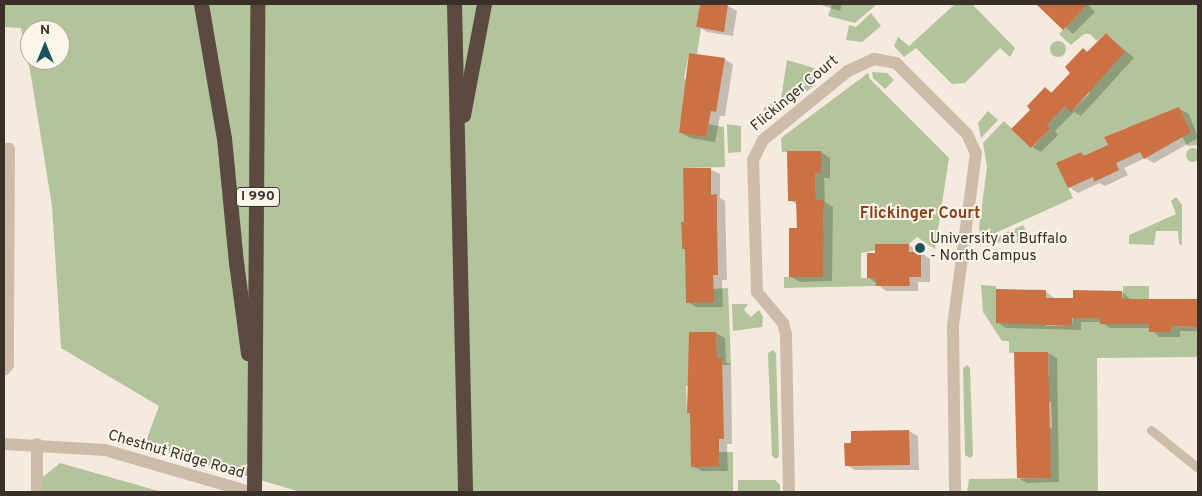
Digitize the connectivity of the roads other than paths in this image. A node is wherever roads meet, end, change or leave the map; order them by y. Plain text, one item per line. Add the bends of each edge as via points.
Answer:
1 (201, 4) edge
2 (257, 4) edge
3 (454, 4) edge
4 (484, 4) edge
5 (4, 149) edge
6 (457, 149) junction
7 (4, 370) edge
8 (253, 389) junction
9 (1151, 430) dead end
10 (4, 444) edge
11 (37, 444) junction
12 (1198, 468) edge
13 (37, 492) edge
14 (250, 492) edge
15 (254, 492) edge
16 (465, 492) edge
17 (789, 492) edge
18 (954, 492) edge

1 - 8 highway via 224,138
2 - 8 highway, I 990 via 258,298
3 - 6 highway
4 - 6 highway
5 - 7 street via 9,149 8,365
6 - 16 highway
8 - 15 highway, I 990
9 - 12 lane
10 - 11 street, Chestnut Ridge Road
11 - 13 street
11 - 14 street, Chestnut Ridge Road via 105,450
17 - 18 street, Flickinger Court via 786,334 783,323 757,292 753,160 763,140 848,71 874,59 896,63 966,134 976,153 953,326

